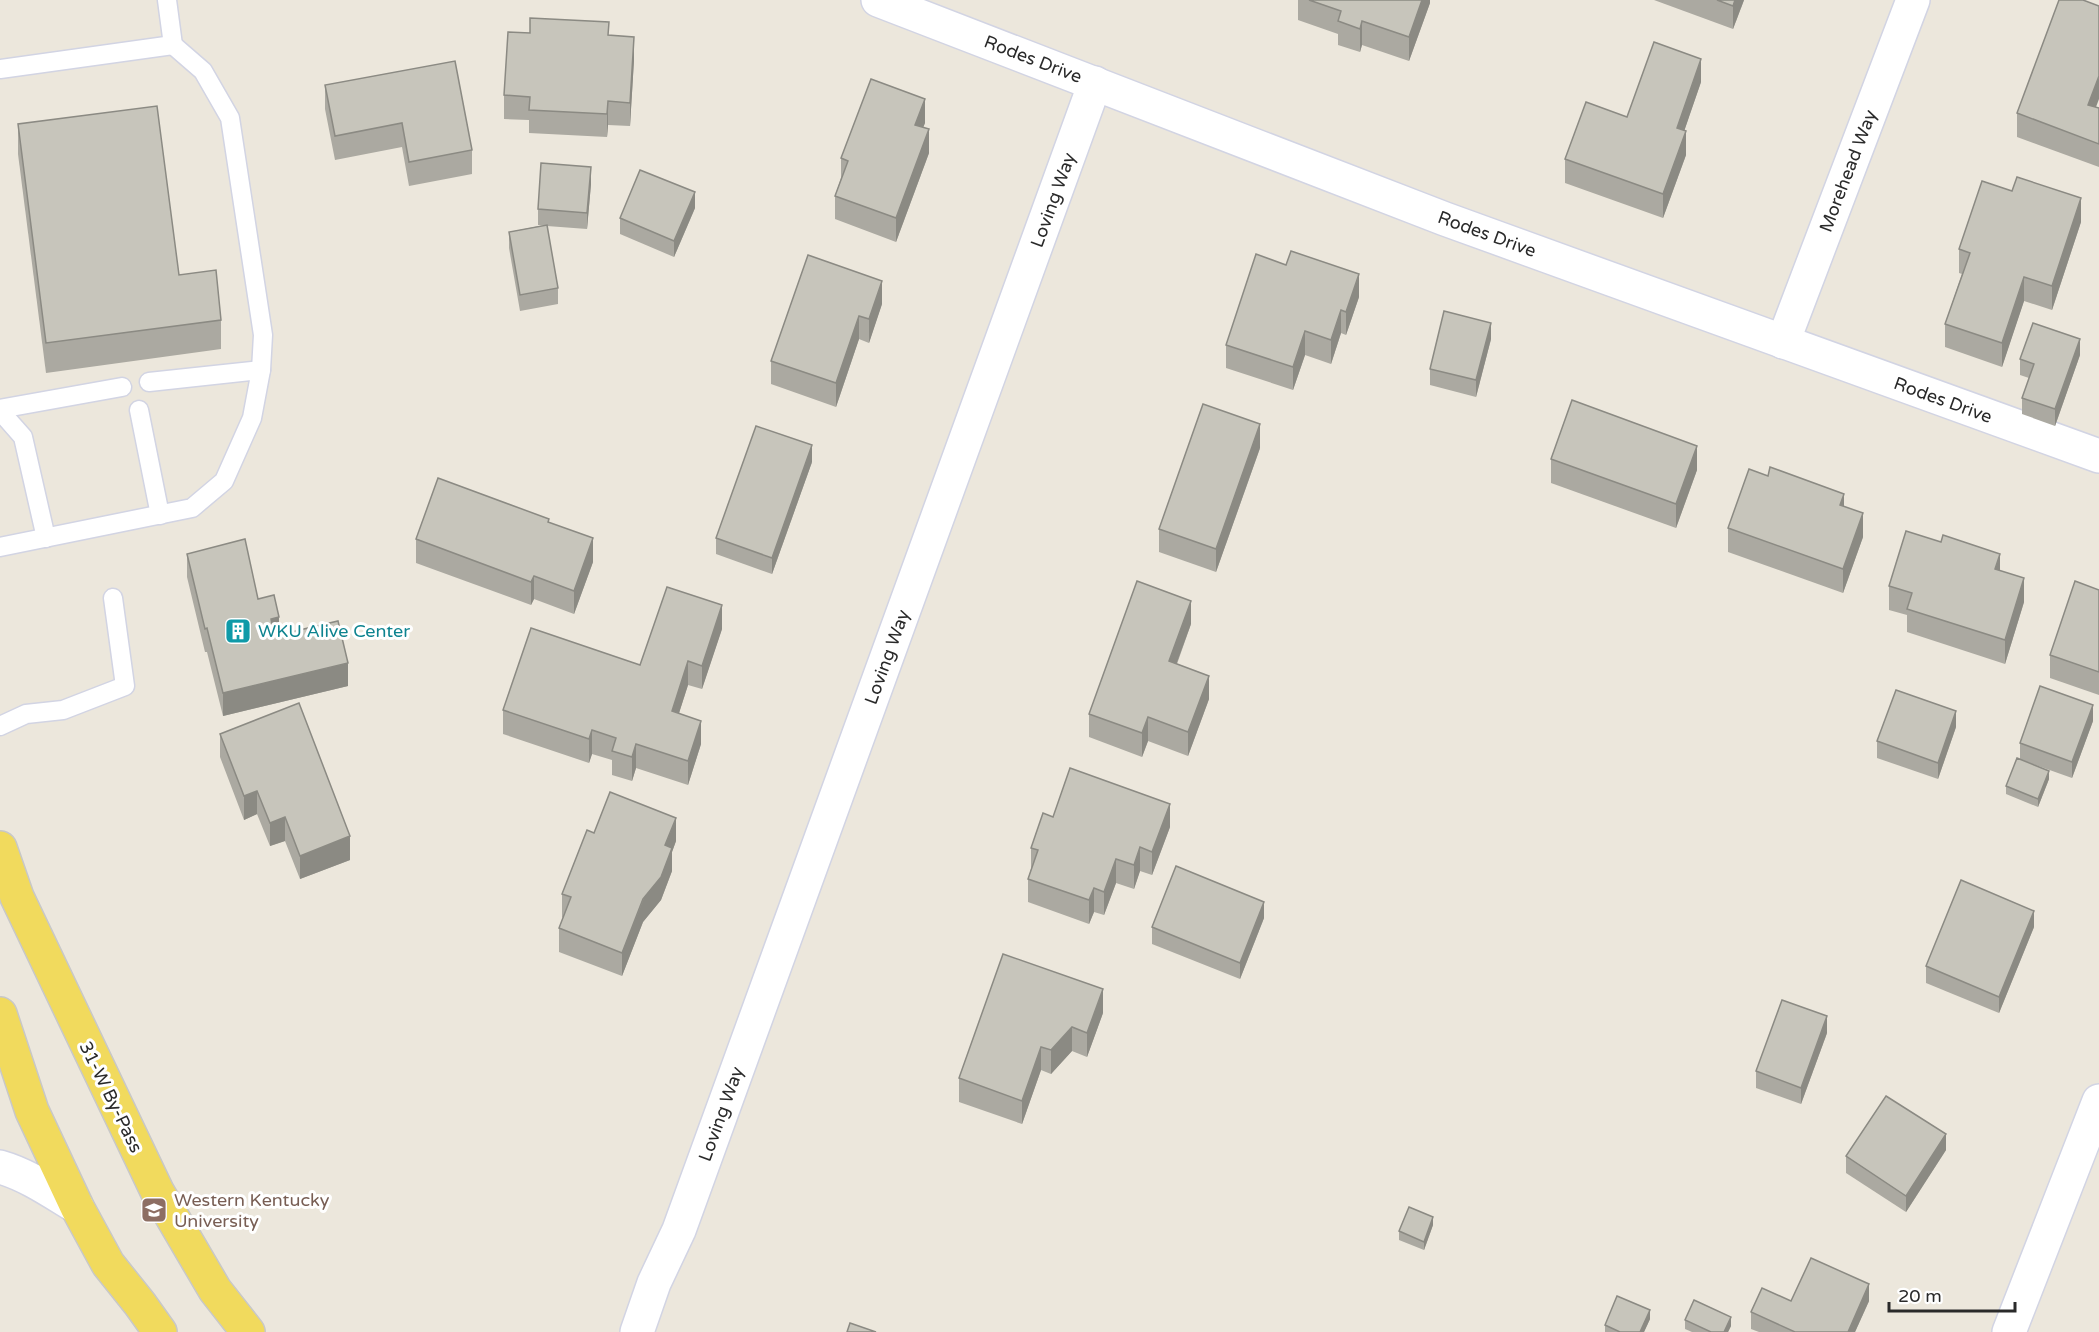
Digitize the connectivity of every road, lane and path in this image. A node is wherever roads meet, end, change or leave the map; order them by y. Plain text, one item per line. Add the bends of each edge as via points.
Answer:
1 (167, 0) edge
2 (878, 0) edge
3 (1913, 0) edge
4 (173, 45) junction
5 (0, 69) edge
6 (1095, 83) junction
7 (1783, 342) junction
8 (261, 370) junction
9 (149, 382) dead end
10 (122, 387) dead end
11 (0, 410) edge
12 (139, 410) dead end
13 (2099, 456) edge
14 (160, 515) junction
15 (46, 538) junction
16 (0, 547) edge
17 (112, 598) dead end
18 (0, 726) edge
19 (0, 848) edge
20 (0, 1017) edge
21 (2099, 1101) edge
22 (0, 1167) edge
23 (76, 1207) junction
24 (679, 1230) junction
25 (108, 1264) junction
26 (139, 1332) edge
27 (160, 1332) edge
28 (248, 1332) edge
29 (637, 1332) edge
30 (659, 1332) edge
31 (2009, 1332) edge

1 - 4 lane
2 - 6 street, Rodes Drive
3 - 7 street, Morehead Way
4 - 5 lane
4 - 8 lane via 203,71 230,118 263,335
6 - 7 street, Rodes Drive via 1445,219
6 - 24 street, Loving Way
7 - 13 street, Rodes Drive
8 - 9 lane
8 - 14 lane via 252,417 224,481 192,508
10 - 11 lane
11 - 15 lane via 23,438
12 - 14 lane
14 - 15 lane
15 - 16 lane
17 - 18 lane via 125,686 63,710 26,714
19 - 28 main road, 31-W By-Pass via 17,897 157,1191 215,1290
20 - 23 main road via 32,1112
21 - 31 street
22 - 23 street via 45,1187
23 - 25 main road
24 - 29 street, Loving Way
24 - 30 street, Loving Way
25 - 26 main road
25 - 27 main road

